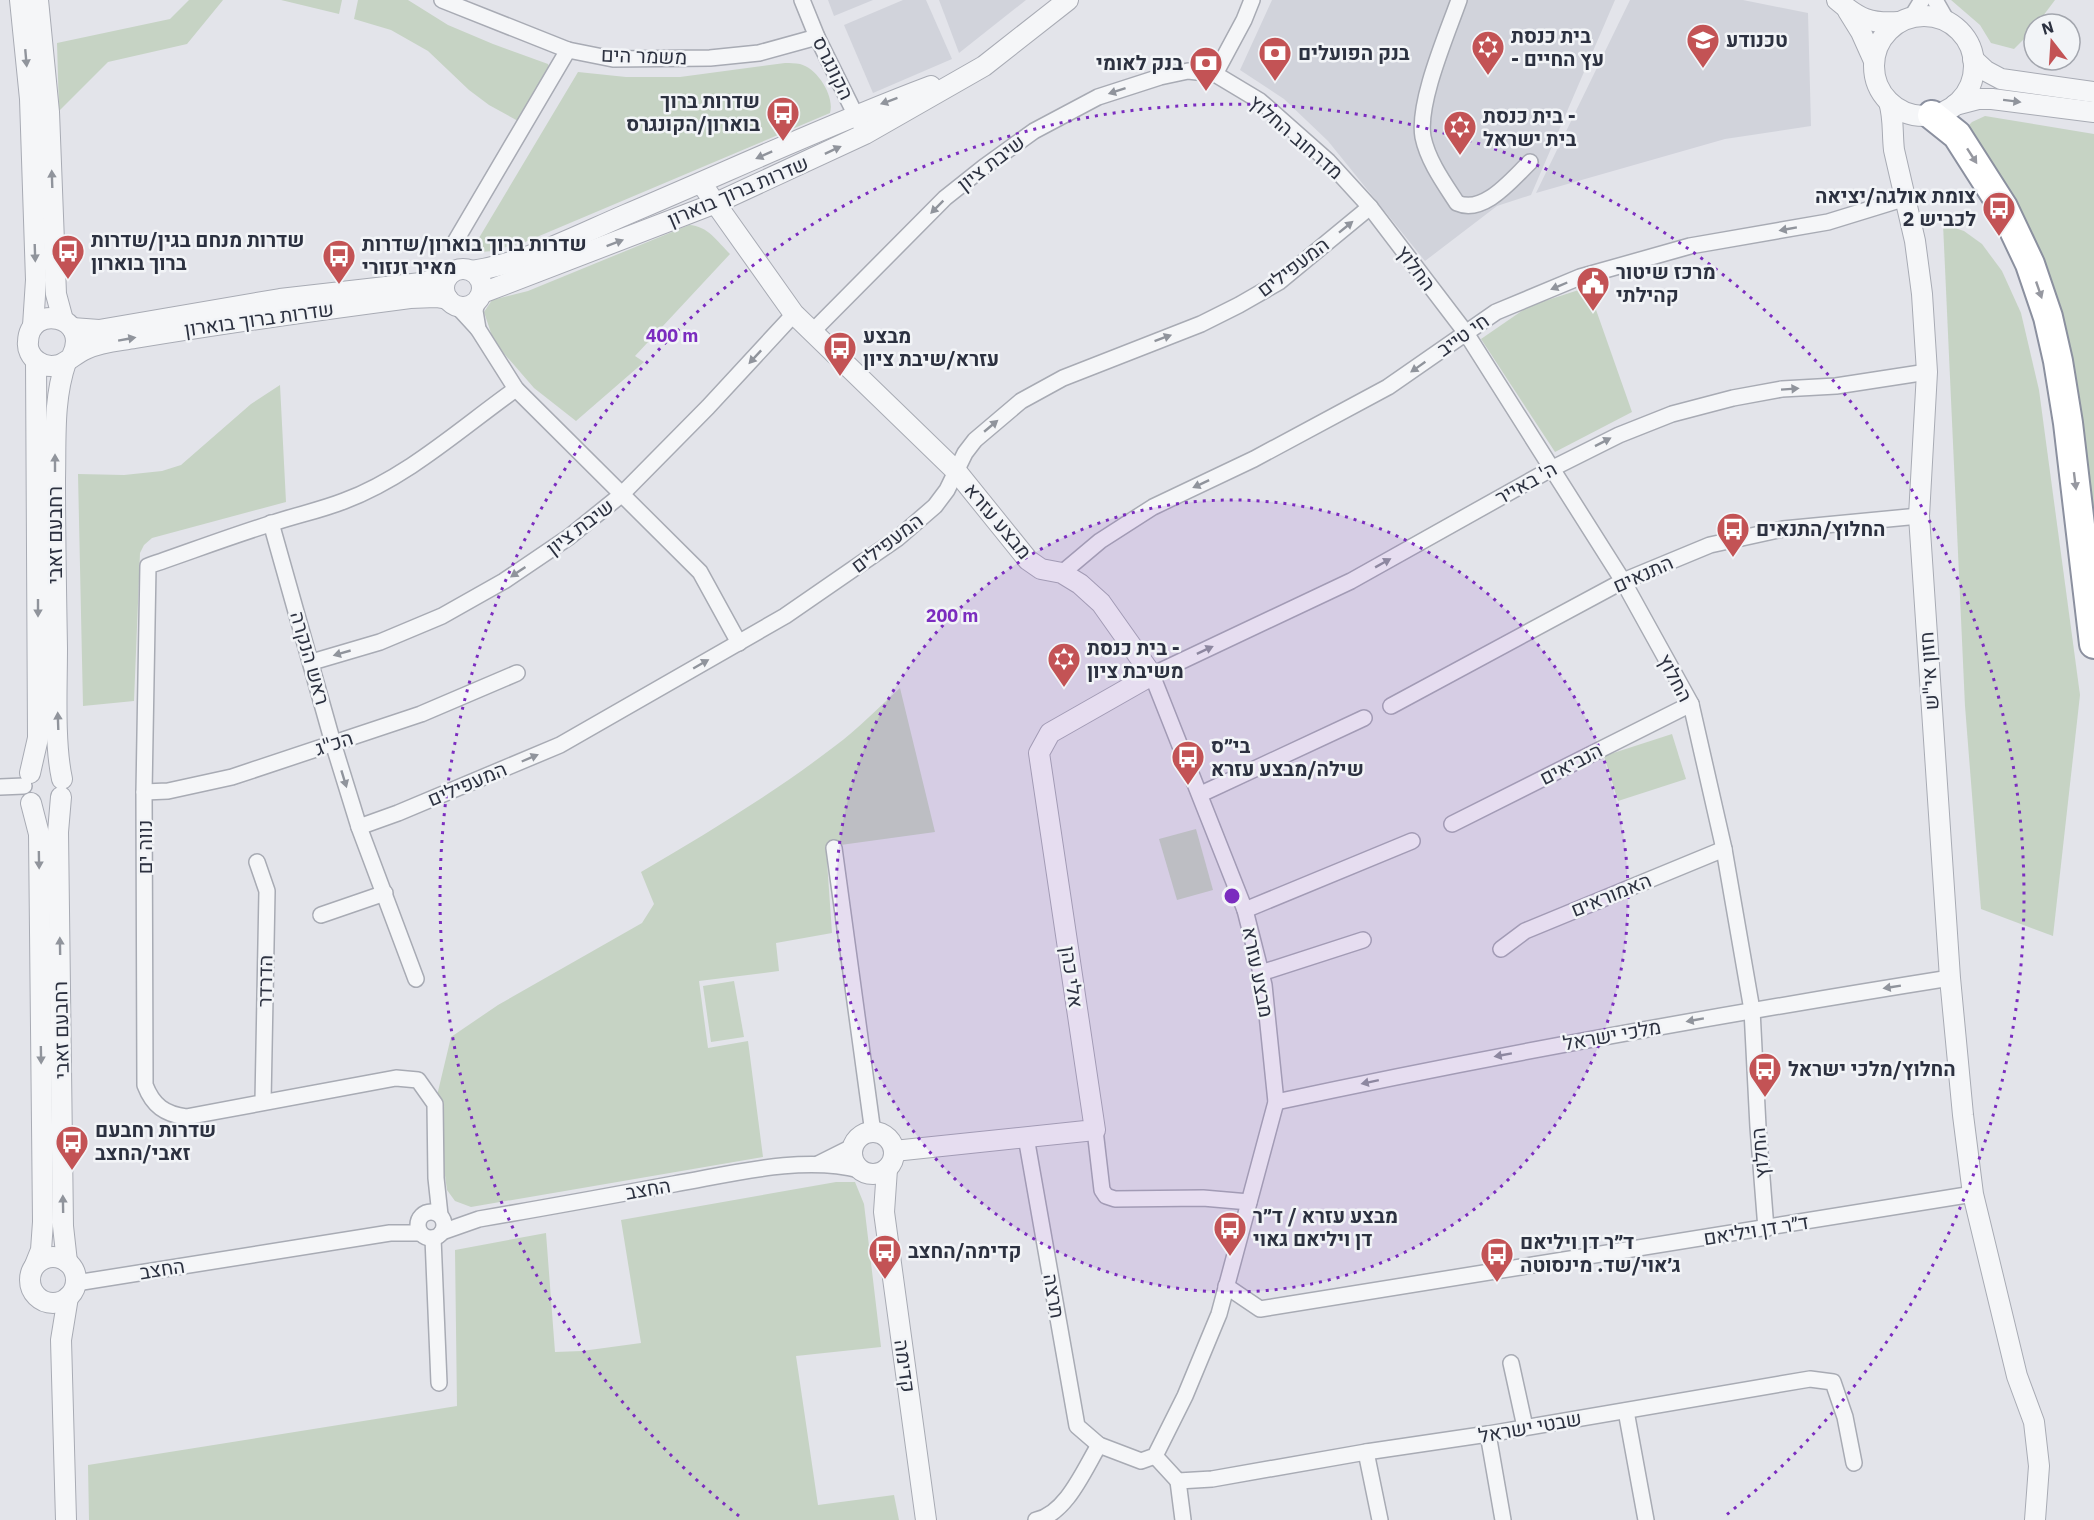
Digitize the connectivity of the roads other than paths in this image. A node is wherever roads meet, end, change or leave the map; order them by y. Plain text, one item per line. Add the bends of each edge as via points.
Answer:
1 (20, 0) edge
2 (38, 0) edge
3 (442, 0) edge
4 (802, 0) edge
5 (1068, 0) edge
6 (1252, 0) edge
7 (1459, 0) edge
8 (1923, 0) edge
9 (1935, 0) edge
10 (1841, 4) edge
11 (1905, 20) junction
12 (1947, 21) junction
13 (817, 38) junction
14 (568, 50) junction
15 (1973, 59) junction
16 (1874, 61) junction
17 (984, 66) junction
18 (1215, 74) junction
19 (1889, 102) junction
20 (2093, 102) edge
21 (1935, 112) junction
22 (856, 114) junction
23 (865, 134) junction
24 (1894, 150) junction
25 (1530, 162) dead end
26 (701, 183) junction
27 (751, 188) junction
28 (1905, 198) junction
29 (716, 204) junction
30 (1370, 207) junction
31 (735, 231) junction
32 (455, 242) dead end
33 (472, 271) junction
34 (449, 275) junction
35 (479, 297) junction
36 (452, 302) junction
37 (795, 314) junction
38 (67, 324) junction
39 (33, 326) junction
40 (478, 329) junction
41 (812, 332) junction
42 (1466, 333) junction
43 (69, 359) junction
44 (36, 361) junction
45 (1927, 372) junction
46 (516, 389) junction
47 (1551, 469) junction
48 (957, 472) junction
49 (621, 495) junction
50 (1919, 516) junction
51 (271, 523) junction
52 (1062, 573) junction
53 (1623, 581) junction
54 (739, 643) junction
55 (2094, 644) edge
56 (312, 662) junction
57 (517, 673) dead end
58 (1152, 675) junction
59 (1691, 704) junction
60 (1391, 706) dead end
61 (1364, 718) dead end
62 (333, 743) junction
63 (0, 787) edge
64 (28, 787) junction
65 (62, 788) junction
66 (144, 792) junction
67 (1201, 794) junction
68 (1452, 824) dead end
69 (359, 827) junction
70 (1412, 841) dead end
71 (834, 848) dead end
72 (1724, 849) junction
73 (257, 862) dead end
74 (385, 892) junction
75 (1245, 910) junction
76 (321, 915) dead end
77 (1363, 940) dead end
78 (1501, 950) dead end
79 (1262, 973) junction
80 (1950, 978) junction
81 (416, 979) dead end
82 (1752, 1010) junction
83 (263, 1102) junction
84 (1276, 1102) junction
85 (1095, 1130) junction
86 (873, 1132) junction
87 (1026, 1137) junction
88 (854, 1146) junction
89 (894, 1150) junction
90 (818, 1164) junction
91 (887, 1169) junction
92 (864, 1171) junction
93 (1973, 1194) junction
94 (1249, 1202) junction
95 (884, 1212) junction
96 (432, 1224) junction
97 (1766, 1228) junction
98 (68, 1262) junction
99 (36, 1265) junction
100 (1226, 1286) junction
101 (72, 1290) junction
102 (38, 1298) junction
103 (61, 1340) junction
104 (1511, 1363) dead end
105 (439, 1383) dead end
106 (1626, 1411) junction
107 (1525, 1427) junction
108 (1488, 1434) junction
109 (1099, 1445) junction
110 (1366, 1452) junction
111 (1155, 1456) junction
112 (1854, 1462) dead end
113 (1178, 1481) junction
114 (1043, 1519) edge
115 (66, 1520) edge
116 (926, 1520) edge
117 (1183, 1520) edge
118 (1380, 1520) edge
119 (1503, 1520) edge
120 (1646, 1520) edge
121 (2035, 1520) edge

1 -> 39 street via 30,99 36,280
38 -> 2 street via 59,310 55,285 49,112
3 - 14 street, משמר הים
4 - 13 street, הקונגרס
5 - 17 street, שדרות ברוך בוארון
6 - 18 street
7 - 25 street via 1423,117 1423,136 1436,169 1457,203 1465,207 1495,195
8 - 11 street
9 - 12 street
10 - 11 street via 1872,23
10 - 16 street via 1861,32
11 - 12 street via 1929,16
11 - 16 street via 1882,39
12 - 15 street via 1966,38
13 - 14 street, משמר הים via 759,53 710,58 613,59
13 - 22 street, הקונגרס
14 - 32 street
15 - 20 street via 2001,79
15 - 21 street via 1968,89
16 - 19 street via 1877,83
17 -> 22 street, שדרות ברוך בוארון
17 - 23 street, שדרות ברוך בוארון
18 - 30 street, מדרחוב החלוץ via 1260,101 1287,124
18 -> 41 street, שיבת ציון via 1188,71 1160,77 1098,97 1034,131 945,198
19 - 21 street via 1903,111
19 - 24 street, חזון אי"ש
21 -> 20 street via 1978,99
21 - 24 street via 1906,122 1899,130
21 -> 55 highway via 1957,135 2018,235 2045,308 2068,423
22 - 23 street, הקונגרס
22 -> 26 street, שדרות ברוך בוארון
27 -> 23 street, שדרות ברוך בוארון
24 - 28 street, חזון אי"ש
26 - 29 street, מבצע עזרא
26 - 33 street, שדרות ברוך בוארון via 543,250
27 - 29 street, שדרות ברוך בוארון
27 - 31 street
28 -> 42 street, חי טייב via 1828,222 1690,246 1580,277 1496,312
28 - 45 street, חזון אי"ש via 1922,294
29 - 31 street, מבצע עזרא
35 -> 29 street, שדרות ברוך בוארון
30 - 42 street, החלוץ
48 -> 30 street, המעפילים via 975,440 1021,401 1062,378 1201,324 1239,305 1279,282
31 - 37 street, מבצע עזרא
33 - 34 street via 459,269
33 - 35 street via 481,280
34 - 36 street via 444,286
34 - 38 street, שדרות ברוך בוארון via 421,283 276,300 99,330
35 - 36 street via 468,306
35 - 40 street via 475,311
36 - 40 street
43 -> 36 street, שדרות ברוך בוארון via 102,344 249,320 410,298 436,297
37 - 41 street, מבצע עזרא
37 -> 49 street, שיבת ציון
38 - 39 street via 47,318
38 - 43 street via 76,340
39 - 44 street via 27,340
40 - 46 street
41 - 48 street, מבצע עזרא
42 - 47 street, החלוץ
42 -> 52 street, חי טייב via 1388,387 1254,459 1153,507 1100,541
43 - 44 street via 50,366
65 -> 43 street, רחבעם זאבי via 56,440 59,390
44 -> 64 street, רחבעם זאבי via 38,738
47 -> 45 street, ה' באייר via 1672,414 1733,398
45 - 50 street, חזון אי"ש
46 - 49 street
46 - 51 street via 394,477 344,501
47 - 53 street, החלוץ
58 -> 47 street, ה' באייר via 1351,581
48 - 52 street, מבצע עזרא via 1028,560 1041,569
48 - 54 street, המעפילים via 934,506 898,538
49 - 54 street via 700,572
49 -> 56 street, שיבת ציון via 504,581 442,616 380,642
50 - 53 street, התנאים via 1783,529 1710,545
50 - 80 street, חזון אי"ש
51 - 56 street, ראש הנקרה
51 - 66 street, נווה ים via 148,566
52 - 58 street, מבצע עזרא via 1101,603
53 - 59 street, החלוץ
53 - 60 street, התנאים
69 -> 54 street, המעפילים via 560,745
56 - 62 street, ראש הנקרה
57 - 62 street, הכ"ג via 421,714
58 - 67 street, מבצע עזרא
58 - 85 street, אלי כהן via 1050,733 1039,753
59 - 68 street, הנביאים
59 - 72 street, החלוץ
61 - 67 street
62 - 66 street, הכ"ג via 232,777 168,791
62 -> 69 street, ראש הנקרה
63 - 64 street
64 - 65 street via 42,807 55,804
64 - 65 street via 40,768 46,768 53,770
64 -> 99 street, רחבעם זאבי via 39,831 42,1222 41,1251
98 -> 65 street, רחבעם זאבי via 64,1240 58,832
66 - 83 street, נווה ים via 146,1085 156,1105 186,1117
67 - 75 street, מבצע עזרא
69 - 74 street, ראש הנקרה
70 - 75 street
71 - 86 street
72 - 78 street, האמוראים via 1525,931
72 - 82 street, החלוץ
73 - 83 street, הדרדר via 267,891
74 - 76 street
74 - 81 street, ראש הנקרה
75 - 79 street, מבצע עזרא
77 - 79 street
79 - 84 street, מבצע עזרא
80 -> 82 street, מלכי ישראל
80 - 93 street, חזון אי"ש
82 -> 84 street, מלכי ישראל via 1470,1061
82 - 97 street, החלוץ
83 - 96 street via 396,1078 418,1080 435,1104
84 - 94 street, מבצע עזרא
85 - 87 street
85 - 94 street, אלי כהן via 1106,1196
86 - 88 street via 862,1136
86 - 89 street via 885,1136
87 - 89 street
87 - 109 street, תרצה via 1077,1426
88 - 90 street, החצב
88 - 92 street via 853,1158
89 - 91 street
90 - 92 street, החצב
90 - 96 street, החצב via 728,1174
91 - 92 street via 880,1173
91 - 95 street, קדימה
92 - 95 street, קדימה
93 - 97 street, ד״ר דן ויליאם
93 - 121 street, חזון אי"ש via 2017,1376 2034,1422 2039,1466
94 - 100 street, מבצע עזרא
95 - 116 street, קדימה
96 - 101 street, החצב
96 - 105 street
97 - 100 street, ד״ר דן ויליאם via 1260,1309
98 - 99 street via 48,1257
98 - 101 street via 74,1271
99 - 102 street via 30,1278
100 - 111 street, מבצע עזרא via 1219,1314 1185,1396
101 - 102 street via 58,1303
101 - 103 street
102 - 103 street via 52,1317
103 - 115 street
104 - 107 street
106 - 107 street, שבטי ישראל
106 - 112 street, שבטי ישראל via 1810,1379 1833,1382
106 - 120 street
107 - 108 street, שבטי ישראל
108 - 110 street, שבטי ישראל
108 - 119 street
109 - 111 street via 1141,1461
109 - 114 street via 1059,1509
110 - 113 street, שבטי ישראל via 1212,1479
110 - 118 street
111 - 113 street
113 - 117 street

